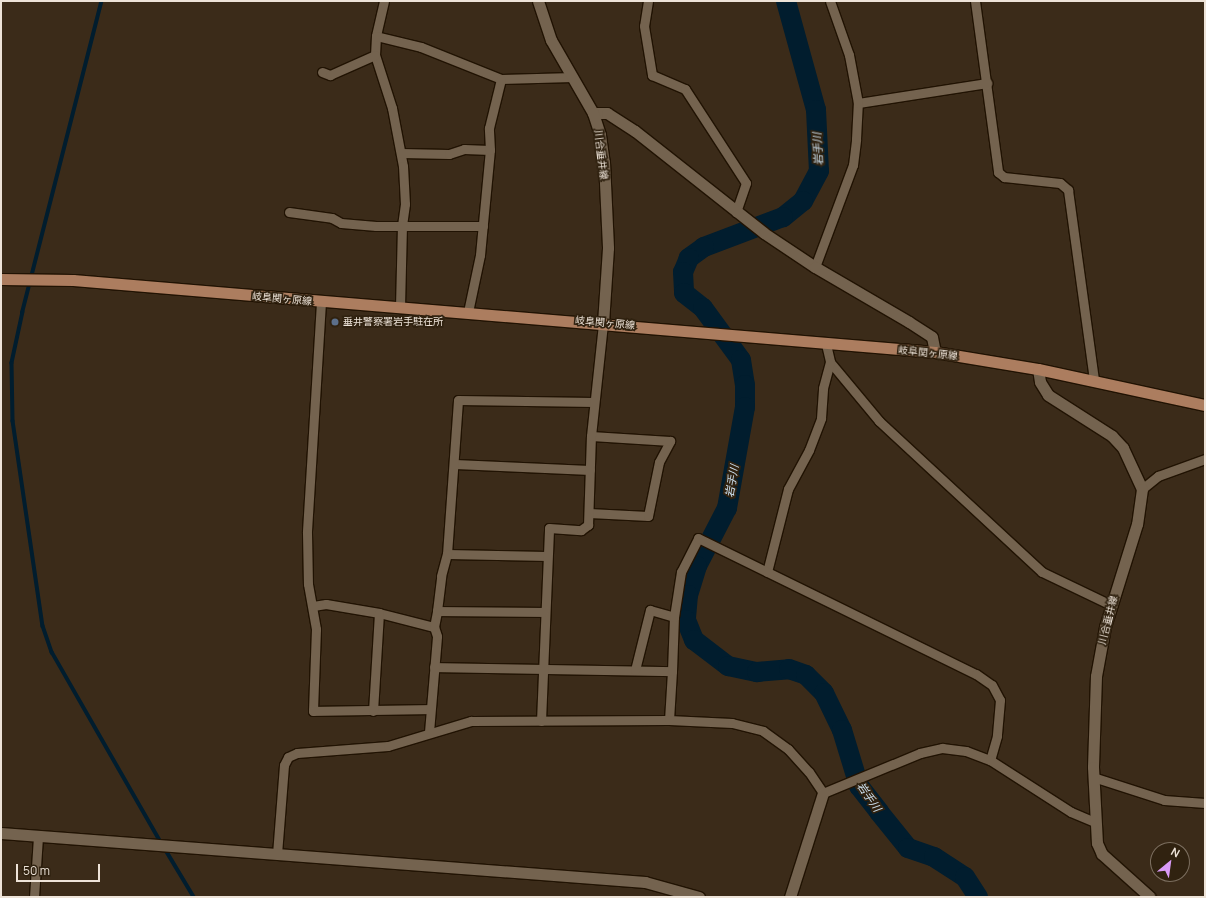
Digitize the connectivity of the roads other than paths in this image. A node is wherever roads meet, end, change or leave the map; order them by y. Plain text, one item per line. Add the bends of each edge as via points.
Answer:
1 (384, 1) edge
2 (538, 1) edge
3 (648, 1) edge
4 (830, 1) edge
5 (974, 1) edge
6 (376, 36) junction
7 (374, 55) junction
8 (322, 72) dead end
9 (573, 77) junction
10 (501, 79) junction
11 (987, 83) junction
12 (858, 103) junction
13 (594, 112) junction
14 (490, 150) junction
15 (400, 153) junction
16 (289, 212) dead end
17 (739, 214) junction
18 (402, 224) junction
19 (483, 226) junction
20 (815, 268) junction
21 (1, 279) edge
22 (321, 302) junction
23 (400, 307) junction
24 (468, 312) junction
25 (603, 323) junction
26 (826, 344) junction
27 (935, 352) junction
28 (830, 362) junction
29 (1038, 369) junction
30 (1094, 380) junction
31 (594, 402) junction
32 (1205, 404) edge
33 (591, 436) junction
34 (1205, 459) edge
35 (455, 464) junction
36 (590, 470) junction
37 (1142, 489) junction
38 (589, 513) junction
39 (447, 554) junction
40 (547, 556) junction
41 (767, 572) junction
42 (1111, 605) junction
43 (313, 606) junction
44 (437, 611) junction
45 (544, 612) junction
46 (379, 613) junction
47 (674, 617) junction
48 (434, 628) junction
49 (434, 667) junction
50 (542, 669) junction
51 (636, 670) junction
52 (672, 671) junction
53 (430, 710) junction
54 (373, 711) junction
55 (669, 720) junction
56 (541, 721) junction
57 (429, 732) junction
58 (990, 760) junction
59 (1093, 777) junction
60 (823, 793) junction
61 (1205, 803) edge
62 (1095, 822) junction
63 (1, 833) edge
64 (38, 836) junction
65 (277, 854) junction
66 (34, 897) edge
67 (699, 897) edge
68 (790, 897) edge
69 (1150, 897) edge

1 - 6 street
2 - 9 street, 川合垂井線 via 551,40
3 - 17 street via 644,26 652,75 684,89 746,183
4 - 12 street via 849,55
5 - 11 street
6 - 7 street
6 - 10 street via 421,47
7 - 8 street via 330,75
7 - 15 street via 392,108
9 - 10 street
9 - 13 street, 川合垂井線
10 - 14 street via 489,128
11 - 12 street
11 - 30 street via 998,172 1004,177 1060,183 1068,190
12 - 20 street via 852,165
13 - 17 street via 607,113 635,132
13 - 25 street, 川合垂井線 via 604,162 608,248
14 - 15 street via 464,149 449,154
14 - 19 street
15 - 18 street via 406,204
16 - 18 street via 332,218 341,223 376,226
17 - 20 street
18 - 19 street
18 - 23 street
19 - 24 street via 480,255
20 - 27 street via 932,338
21 - 22 main road, 岐阜関ヶ原線 via 43,279
22 - 23 main road, 岐阜関ヶ原線
22 - 43 street via 307,533 308,584
23 - 24 main road, 岐阜関ヶ原線
24 - 25 main road, 岐阜関ヶ原線
25 - 26 main road, 岐阜関ヶ原線
25 - 31 street
26 - 27 main road, 岐阜関ヶ原線
26 - 28 street
27 - 29 main road, 岐阜関ヶ原線
28 - 41 street via 823,388 821,418 809,450 788,488
28 - 42 street via 879,421 1042,572
29 - 30 main road, 岐阜関ヶ原線
29 - 37 street via 1040,382 1048,395 1112,436 1123,448
30 - 32 main road, 岐阜関ヶ原線
31 - 33 street
31 - 35 street via 458,400
33 - 36 street
33 - 38 street via 670,441 659,462 648,516
34 - 37 street via 1158,476
35 - 36 street
35 - 39 street
36 - 38 street
37 - 42 street, 川合垂井線 via 1137,524
38 - 40 street via 588,525 581,530 549,528
39 - 40 street
39 - 44 street via 441,576
40 - 45 street
41 - 47 street via 698,538 681,572
41 - 58 street via 976,674 992,685 1000,700 998,736
42 - 59 street, 川合垂井線 via 1096,676
43 - 46 street via 326,604
43 - 54 street via 316,629 313,711
44 - 45 street
44 - 48 street
45 - 50 street
46 - 48 street
46 - 54 street
47 - 51 street via 650,610
47 - 52 street
48 - 49 street via 437,636
49 - 50 street
49 - 53 street
50 - 51 street
50 - 56 street
51 - 52 street
52 - 55 street
53 - 54 street
53 - 57 street
55 - 56 street
55 - 60 street via 732,723 763,731 788,749 809,772
56 - 57 street via 471,721
57 - 65 street via 388,746 297,753 288,757 284,765
58 - 60 street via 966,751 942,748 920,753 846,781
58 - 62 street via 1071,812
59 - 61 street via 1164,800
59 - 62 street, 川合垂井線
60 - 68 street
62 - 69 street, 川合垂井線 via 1097,843 1102,854
63 - 64 street
64 - 65 street
64 - 66 street
65 - 67 street via 645,882

